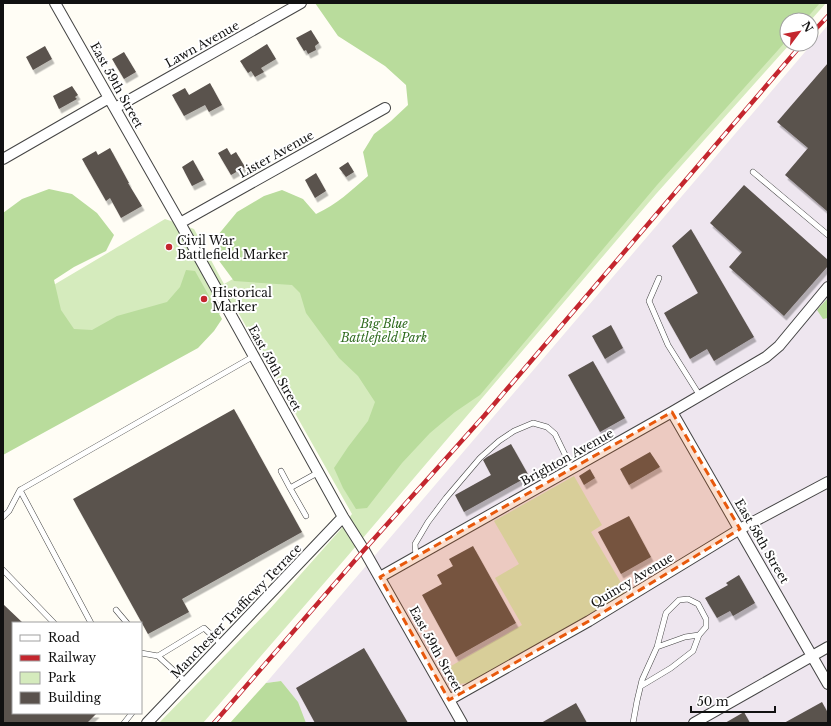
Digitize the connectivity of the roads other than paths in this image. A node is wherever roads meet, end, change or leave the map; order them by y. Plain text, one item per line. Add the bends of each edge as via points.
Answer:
1 (55, 3) edge
2 (301, 3) edge
3 (109, 98) junction
4 (115, 108) junction
5 (385, 108) dead end
6 (3, 159) edge
7 (753, 172) dead end
8 (180, 223) junction
9 (828, 235) edge
10 (659, 278) dead end
11 (828, 287) edge
12 (254, 356) junction
13 (700, 396) junction
14 (672, 412) junction
15 (572, 469) junction
16 (281, 471) dead end
17 (319, 472) junction
18 (828, 482) edge
19 (290, 488) junction
20 (20, 490) junction
21 (306, 516) dead end
22 (3, 517) edge
23 (343, 517) junction
24 (740, 530) junction
25 (416, 556) junction
26 (3, 570) edge
27 (380, 577) junction
28 (116, 610) dead end
29 (53, 622) edge
30 (90, 622) edge
31 (126, 622) edge
32 (699, 635) junction
33 (221, 644) junction
34 (657, 647) junction
35 (828, 647) edge
36 (142, 653) edge
37 (158, 656) junction
38 (812, 656) junction
39 (186, 682) junction
40 (828, 684) edge
41 (641, 686) junction
42 (449, 700) junction
43 (131, 714) edge
44 (124, 723) edge
45 (147, 723) edge
46 (462, 723) edge
47 (634, 723) edge
48 (694, 723) edge

1 - 3 street, East 59th Street
2 - 4 street, Lawn Avenue
3 - 4 street, East 59th Street
3 - 6 street
4 - 8 street, East 59th Street
5 - 8 street, Lister Avenue
7 - 9 lane
8 - 12 street, East 59th Street
10 - 13 lane via 649,301 668,345
11 - 13 street, Brighton Avenue via 779,346
12 - 17 street, East 59th Street
12 - 20 lane
13 - 14 street, Brighton Avenue
14 - 15 street, Brighton Avenue
14 - 24 street, East 58th Street
15 - 25 street, Brighton Avenue
15 - 25 lane via 555,434 548,426 533,423 514,431 480,458 446,498 415,544
16 - 19 lane
17 - 19 lane
17 - 23 street, East 59th Street
18 - 24 street, Quincy Avenue
19 - 21 lane
20 - 22 lane
20 - 30 lane
23 - 27 street, East 59th Street
23 - 33 street, Manchester Trafficwy Terrace
24 - 38 street, East 58th Street
24 - 42 street, Quincy Avenue via 590,621
25 - 27 street, Brighton Avenue
26 - 29 lane
27 - 42 street, East 59th Street
28 - 31 lane
32 - 34 lane
32 - 34 lane via 706,627 706,619 698,604 688,599 679,600 666,613
32 - 41 lane via 693,651 672,668
33 - 37 lane via 204,628
33 - 39 street, Manchester Trafficwy Terrace
34 - 41 lane
35 - 38 street
36 - 37 lane
37 - 39 lane
38 - 40 street, East 58th Street
38 - 48 street
39 - 45 street, Manchester Trafficwy Terrace
41 - 47 lane
42 - 46 street, East 59th Street
43 - 44 lane

